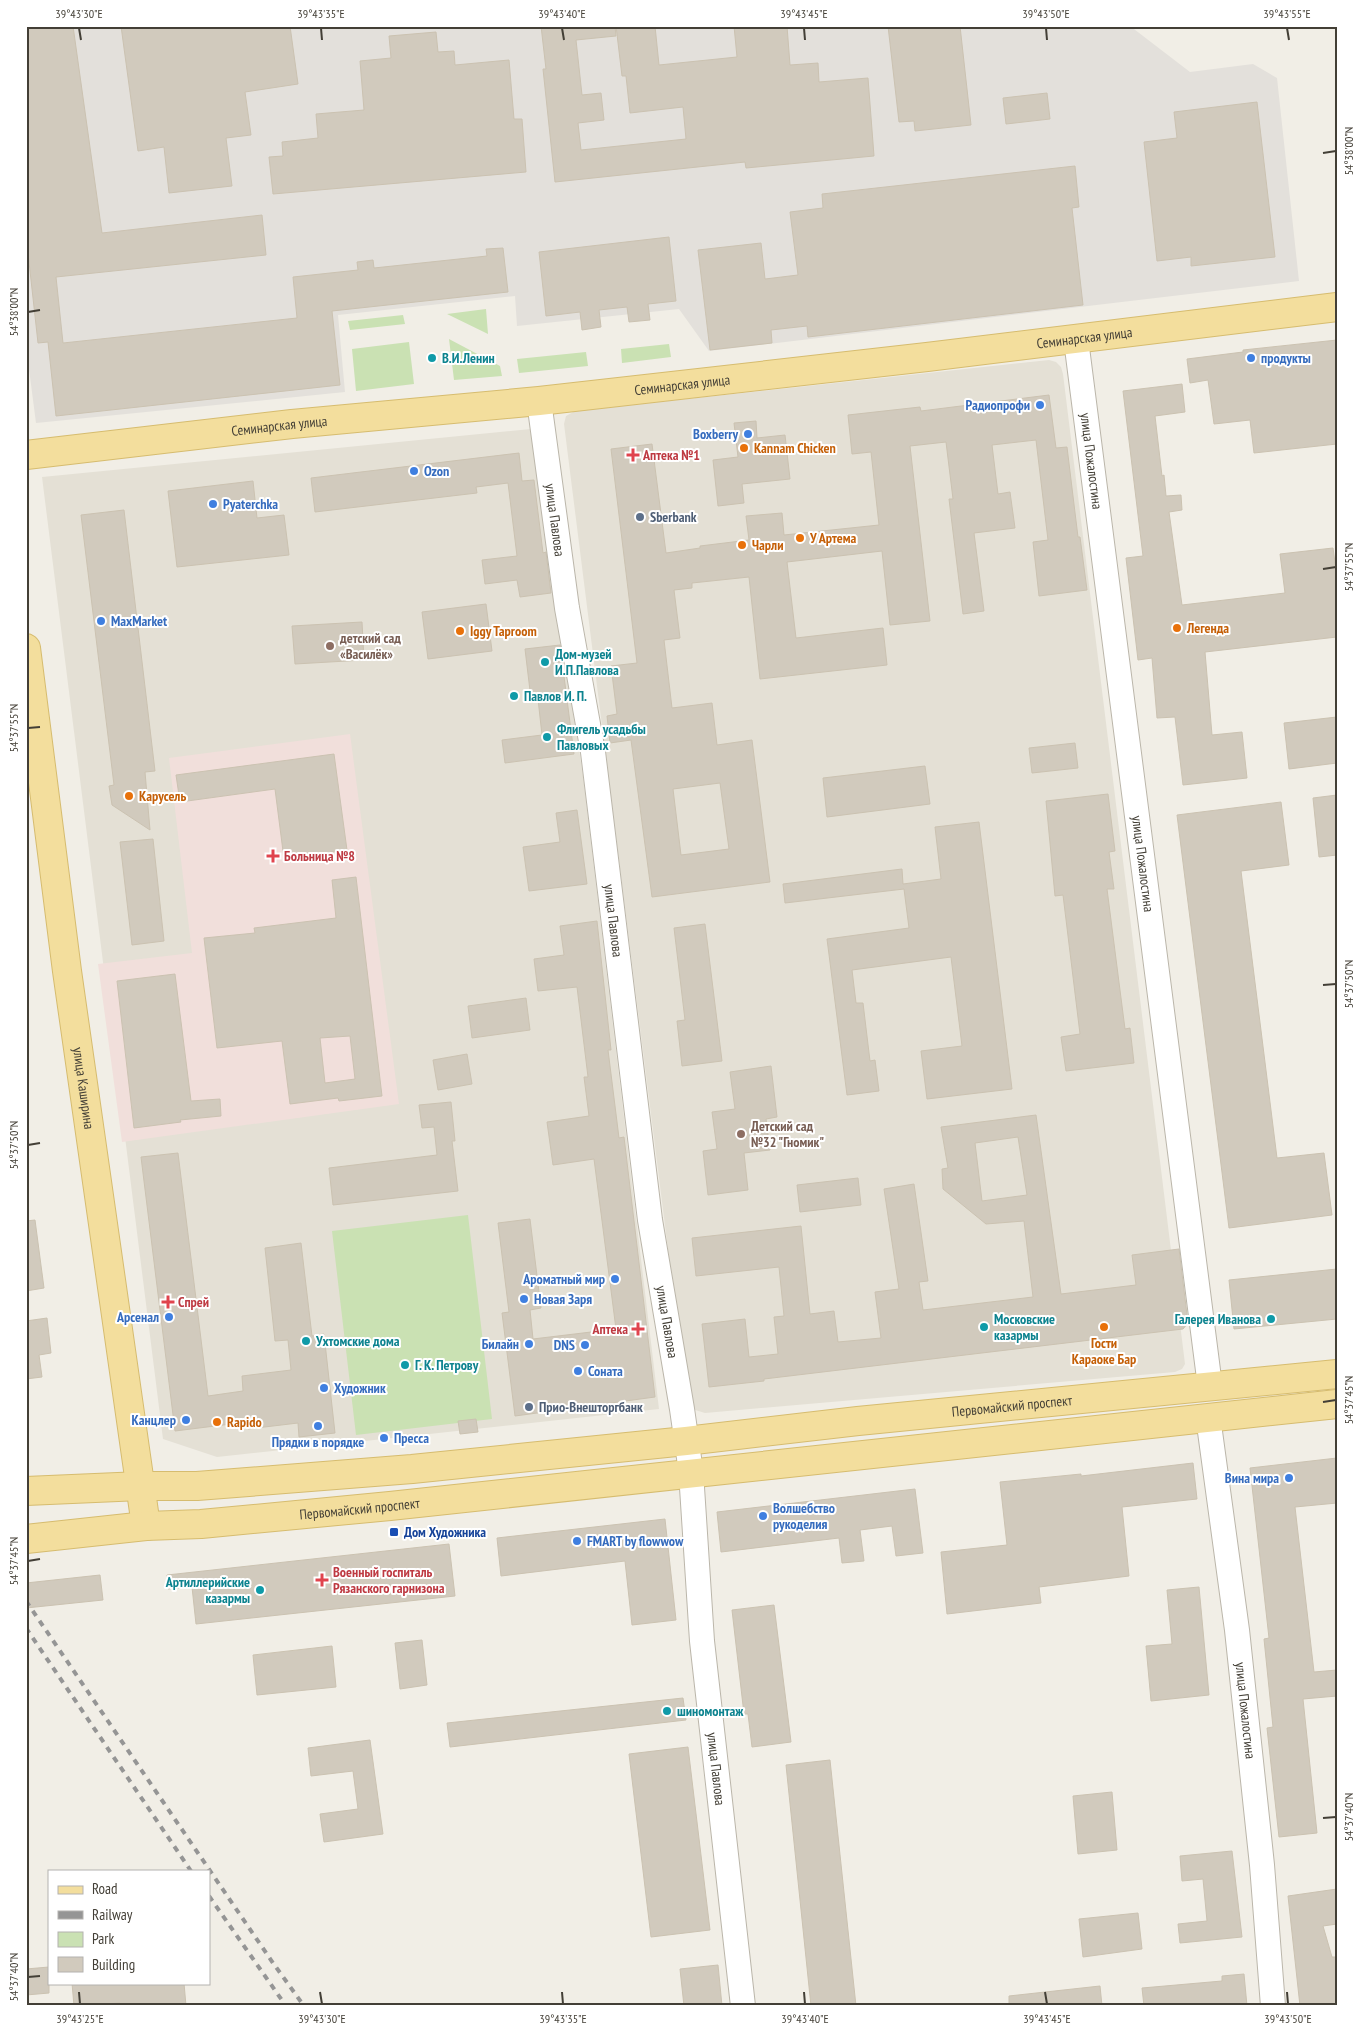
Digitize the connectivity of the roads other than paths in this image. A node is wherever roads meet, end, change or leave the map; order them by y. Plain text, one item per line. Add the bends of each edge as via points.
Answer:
1 (1337, 307) edge
2 (1076, 340) junction
3 (539, 401) junction
4 (26, 455) edge
5 (26, 648) edge
6 (1337, 1374) edge
7 (1210, 1386) junction
8 (1337, 1404) edge
9 (1208, 1416) junction
10 (686, 1441) junction
11 (691, 1472) junction
12 (141, 1486) junction
13 (27, 1491) edge
14 (146, 1526) junction
15 (29, 1538) edge
16 (743, 2006) edge
17 (1273, 2006) edge

1 - 2 main road, Семинарская улица
2 - 3 main road, Семинарская улица
2 - 7 street, улица Пожалостина
3 - 4 main road, Семинарская улица via 283,425
3 - 10 street, улица Павлова via 566,608 593,752 650,1220
5 - 12 main road, улица Каширина via 67,971
6 - 7 main road, Первомайский проспект
7 - 10 main road, Первомайский проспект
8 - 9 main road, Первомайский проспект
9 - 11 main road, Первомайский проспект
9 - 17 street, улица Пожалостина via 1237,1630
10 - 11 street
10 - 12 main road, Первомайский проспект via 212,1486
11 - 14 main road, Первомайский проспект via 380,1507
11 - 16 street, улица Павлова via 702,1642
12 - 13 main road, Первомайский проспект
12 - 14 main road, улица Каширина
14 - 15 main road, Первомайский проспект

